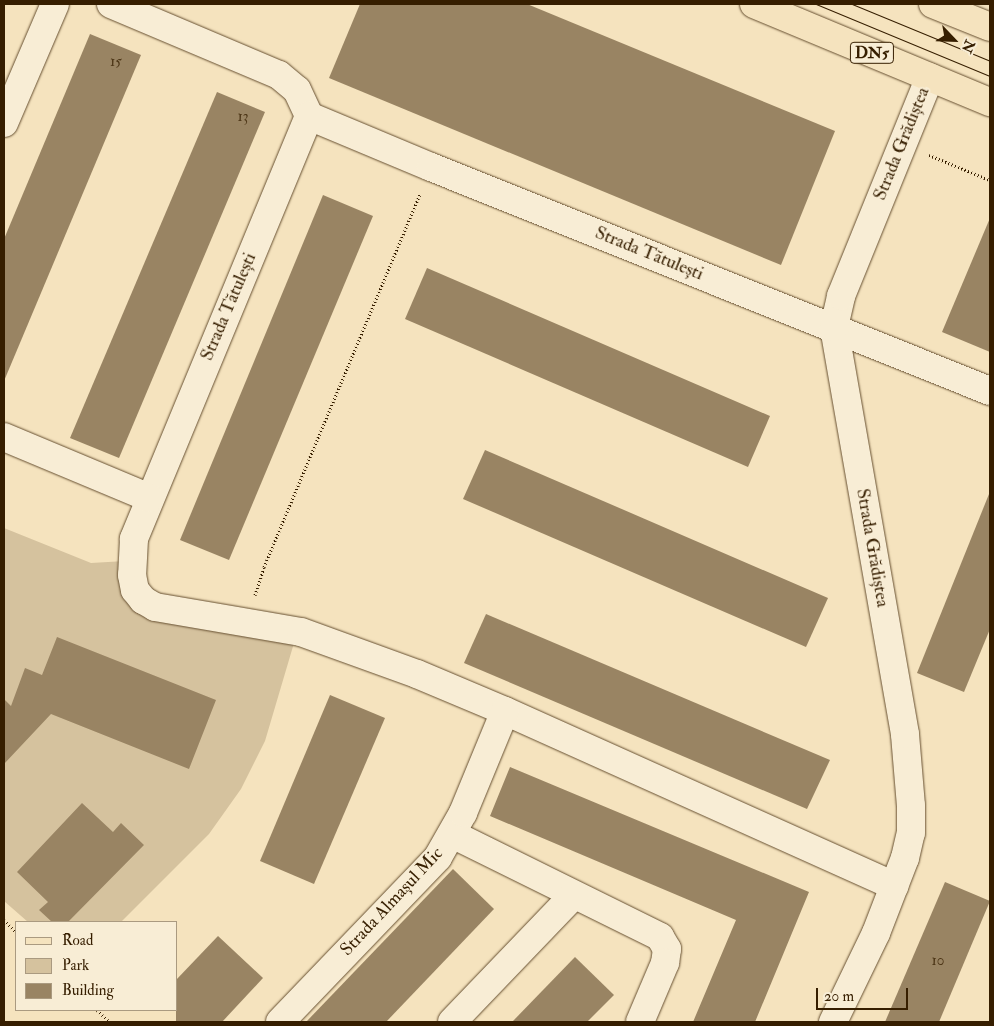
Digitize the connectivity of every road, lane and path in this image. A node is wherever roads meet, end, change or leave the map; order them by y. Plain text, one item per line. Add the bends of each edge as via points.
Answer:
1 (55, 4) edge
2 (111, 4) edge
3 (754, 4) edge
4 (933, 4) edge
5 (990, 27) edge
6 (930, 77) junction
7 (990, 102) edge
8 (309, 116) junction
9 (4, 124) edge
10 (902, 144) junction
11 (431, 167) junction
12 (990, 180) edge
13 (834, 327) junction
14 (990, 390) edge
15 (4, 437) edge
16 (150, 498) junction
17 (249, 622) junction
18 (505, 711) junction
19 (452, 834) junction
20 (895, 886) junction
21 (574, 895) junction
22 (4, 920) edge
23 (15, 931) edge
24 (98, 1011) edge
25 (110, 1022) edge
26 (280, 1022) edge
27 (452, 1022) edge
28 (640, 1022) edge
29 (833, 1022) edge

1 - 9 street
2 - 8 street via 279,75 297,90
3 - 6 main road, DN5
4 - 5 main road
6 - 7 main road, DN5
6 - 10 street, Strada Grădiștea
8 - 11 street, Strada Tătulești
8 - 16 street, Strada Tătulești
10 - 12 path
10 - 13 street, Strada Grădiștea via 841,296
11 - 13 street, Strada Tătulești
11 - 17 path via 264,567
13 - 14 street, Strada Tătulești
13 - 20 street, Strada Grădiștea via 905,734 911,833
15 - 16 street
16 - 17 street, Strada Tătulești via 134,539 135,590 155,607
17 - 18 street, Strada Tătulești via 301,632
18 - 19 street, Strada Almașul Mic
18 - 20 street, Strada Tătulești
19 - 21 street
19 - 26 street, Strada Almașul Mic via 438,857
20 - 29 street, Strada Grădiștea
21 - 27 street
21 - 28 street via 660,937 667,949 665,963
22 - 23 path
24 - 25 path

